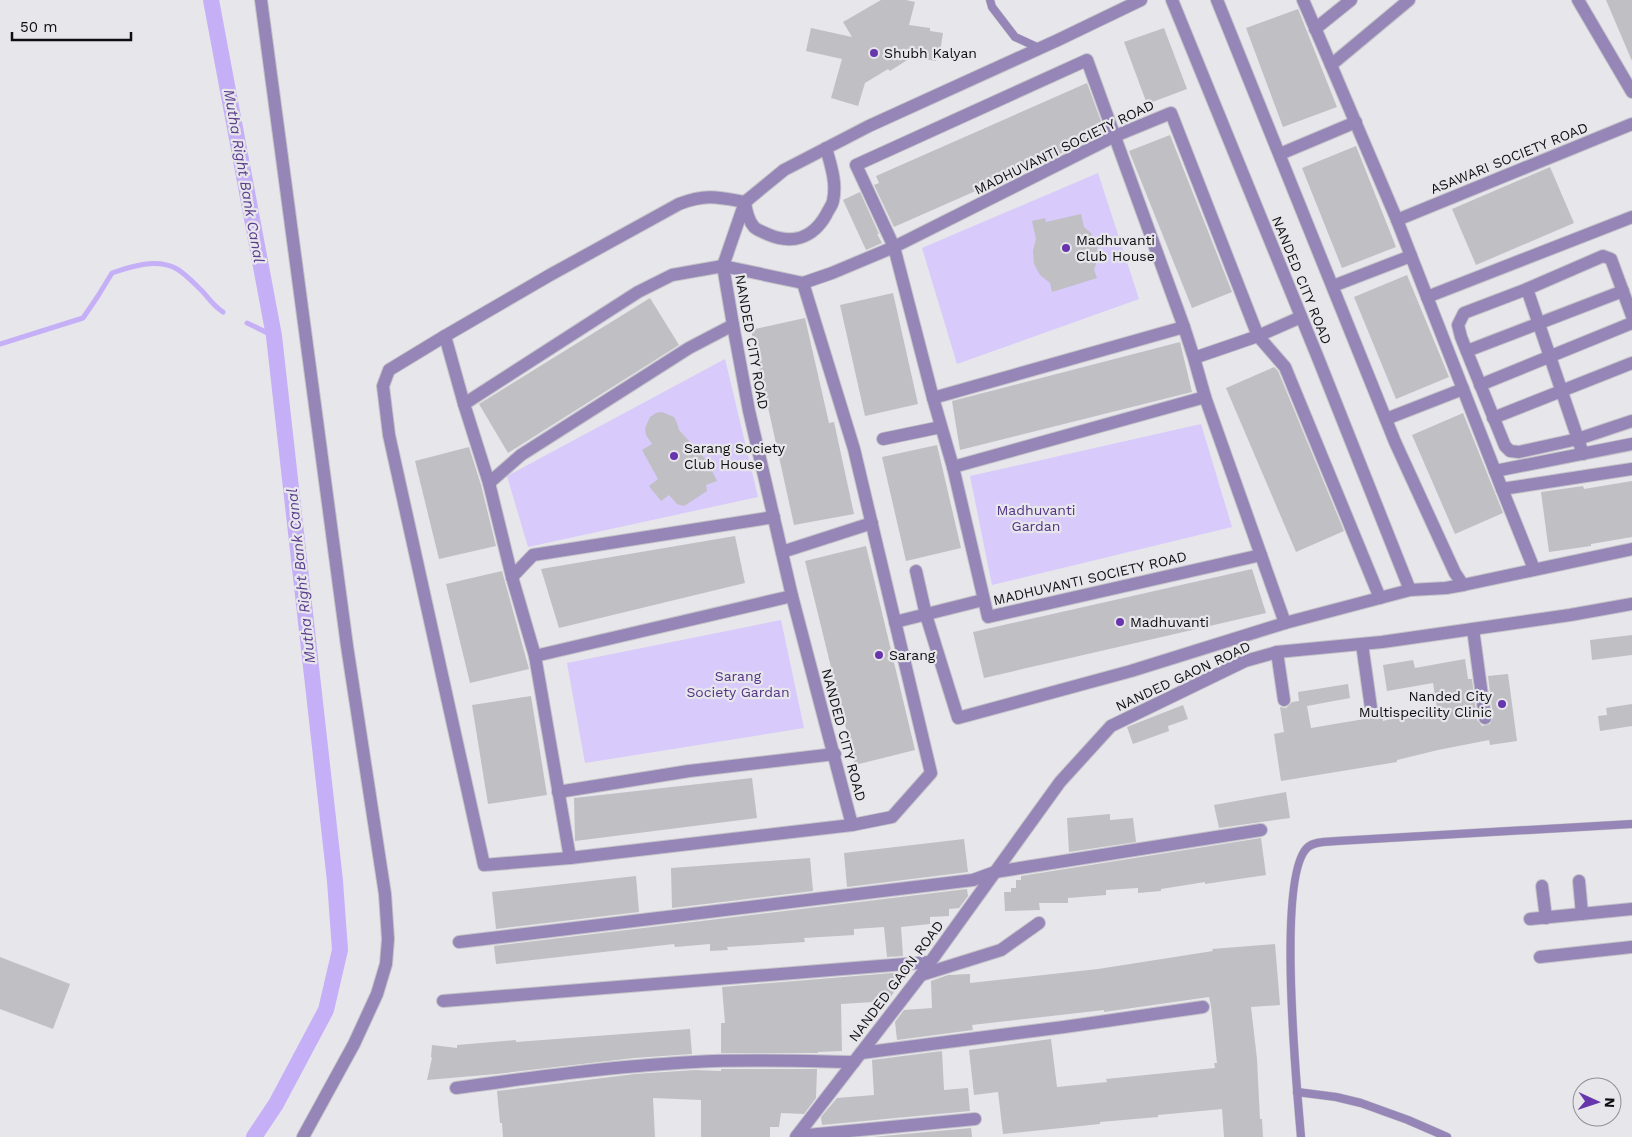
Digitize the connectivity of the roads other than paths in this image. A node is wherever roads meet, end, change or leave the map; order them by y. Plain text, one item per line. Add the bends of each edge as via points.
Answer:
1 (261, 0) edge
2 (990, 0) edge
3 (1141, 0) edge
4 (1172, 0) edge
5 (1217, 0) edge
6 (1303, 0) edge
7 (1351, 0) edge
8 (1409, 0) edge
9 (1578, 0) edge
10 (1315, 29) junction
11 (1039, 48) junction
12 (1331, 65) junction
13 (1632, 92) edge
14 (1356, 122) junction
15 (1632, 124) edge
16 (1115, 136) junction
17 (826, 148) junction
18 (1280, 154) junction
19 (745, 202) junction
20 (1632, 217) edge
21 (1397, 220) junction
22 (894, 247) junction
23 (1411, 256) junction
24 (723, 266) junction
25 (803, 283) junction
26 (1333, 286) junction
27 (1527, 289) junction
28 (1623, 291) junction
29 (1427, 296) junction
30 (1632, 316) edge
31 (1301, 317) junction
32 (1538, 322) junction
33 (1632, 323) edge
34 (733, 325) junction
35 (1184, 327) junction
36 (445, 336) junction
37 (1258, 336) junction
38 (1466, 351) junction
39 (1550, 357) junction
40 (1194, 358) junction
41 (1632, 363) edge
42 (1480, 385) junction
43 (1463, 389) junction
44 (1562, 391) junction
45 (1205, 397) junction
46 (933, 398) junction
47 (464, 404) junction
48 (1386, 418) junction
49 (1492, 418) junction
50 (1632, 421) edge
51 (941, 427) junction
52 (883, 439) dead end
53 (1578, 439) junction
54 (1632, 444) edge
55 (1583, 454) junction
56 (953, 468) junction
57 (1632, 469) edge
58 (1495, 471) junction
59 (489, 483) junction
60 (1502, 489) junction
61 (774, 517) junction
62 (872, 523) junction
63 (1632, 548) edge
64 (782, 552) junction
65 (1261, 555) junction
66 (1534, 568) junction
67 (916, 571) dead end
68 (512, 577) junction
69 (1463, 585) junction
70 (1410, 590) junction
71 (792, 596) junction
72 (1380, 598) junction
73 (983, 600) junction
74 (1632, 604) edge
75 (926, 615) junction
76 (895, 622) junction
77 (1285, 623) junction
78 (1472, 629) junction
79 (1362, 644) junction
80 (1277, 652) junction
81 (535, 656) junction
82 (1284, 700) dead end
83 (1371, 708) dead end
84 (1485, 718) dead end
85 (835, 754) junction
86 (558, 792) junction
87 (1632, 824) edge
88 (852, 825) junction
89 (1261, 830) dead end
90 (570, 858) junction
91 (995, 872) junction
92 (1579, 881) dead end
93 (1542, 886) dead end
94 (1632, 909) edge
95 (1582, 914) junction
96 (1546, 918) junction
97 (1530, 920) dead end
98 (1039, 923) dead end
99 (459, 942) dead end
100 (1632, 948) edge
101 (1540, 957) dead end
102 (930, 962) junction
103 (921, 975) junction
104 (443, 1001) dead end
105 (1203, 1007) dead end
106 (858, 1057) junction
107 (456, 1088) dead end
108 (1297, 1092) junction
109 (975, 1119) dead end
110 (797, 1136) edge
111 (303, 1137) edge
112 (1300, 1137) edge
113 (1447, 1137) edge

1 - 111 street via 347,646 385,894 388,939 386,964 377,994 354,1044
2 - 11 lane via 1015,37
3 - 11 street
4 - 31 street, NANDED CITY ROAD
5 - 18 street
6 - 10 street
7 - 10 street
8 - 12 street
9 - 13 street
10 - 12 street
11 - 17 street
12 - 14 street
14 - 18 street
14 - 21 street
15 - 21 street, ASAWARI SOCIETY ROAD
16 - 22 street, MADHUVANTI SOCIETY ROAD
16 - 22 street via 1087,60 856,165
16 - 35 street
16 - 37 street, MADHUVANTI SOCIETY ROAD via 1171,113
17 - 19 street via 784,170
17 - 19 street via 835,180 833,202 821,224 809,234 779,240 755,228
18 - 26 street
19 - 24 street, NANDED CITY ROAD
19 - 36 street via 712,196 679,204
20 - 29 street
21 - 23 street
22 - 25 street
22 - 46 street, MADHUVANTI SOCIETY ROAD
23 - 26 street
23 - 29 street
24 - 25 street
24 - 34 street, NANDED CITY ROAD
24 - 47 street via 672,275 638,292
25 - 62 street via 854,449
26 - 48 street
27 - 28 street via 1603,256 1611,259
27 - 32 street
27 - 38 street via 1464,312 1458,325
28 - 30 street
28 - 32 street
29 - 43 street
31 - 37 street
31 - 70 street, NANDED CITY ROAD
32 - 38 street
32 - 39 street
33 - 39 street
34 - 59 street via 689,348 521,455
34 - 61 street, NANDED CITY ROAD
35 - 40 street
35 - 46 street
36 - 47 street
36 - 90 street via 389,370 383,386 389,435 484,865
37 - 40 street
37 - 72 street via 1285,367
38 - 42 street
39 - 42 street
39 - 44 street
40 - 45 street
41 - 44 street
42 - 49 street
43 - 48 street
43 - 58 street
44 - 49 street
44 - 53 street
45 - 56 street
45 - 65 street
46 - 51 street, MADHUVANTI SOCIETY ROAD
47 - 59 street
48 - 69 street via 1455,574
49 - 53 street via 1510,451 1519,452
50 - 53 street
51 - 52 street
51 - 56 street, MADHUVANTI SOCIETY ROAD
53 - 55 street
54 - 55 street
55 - 58 street
56 - 73 street, MADHUVANTI SOCIETY ROAD
57 - 60 street
58 - 60 street
59 - 68 street
60 - 66 street
61 - 64 street, NANDED CITY ROAD
61 - 68 street via 532,555
62 - 64 street
62 - 76 street
63 - 66 street
64 - 71 street, NANDED CITY ROAD
65 - 73 street, MADHUVANTI SOCIETY ROAD via 988,617
65 - 77 street
66 - 69 street
67 - 75 street
68 - 81 street
69 - 70 street
70 - 72 street
71 - 81 street
71 - 85 street, NANDED CITY ROAD
72 - 77 street
73 - 75 street
74 - 78 street, NANDED GAON ROAD
75 - 76 street
75 - 77 street via 958,718 1131,671
76 - 88 street via 931,773 892,817
78 - 79 street, NANDED GAON ROAD
78 - 84 street
79 - 80 street, NANDED GAON ROAD
79 - 83 street
80 - 82 street
80 - 91 street, NANDED GAON ROAD via 1245,662 1111,726 1060,782
81 - 86 street
85 - 86 street via 689,771
85 - 88 street, NANDED CITY ROAD
86 - 90 street
87 - 108 lane via 1337,841 1307,848 1294,876 1291,903 1291,1021
88 - 90 street
89 - 91 street
91 - 99 street via 973,880
91 - 102 street, NANDED GAON ROAD
92 - 95 street
93 - 96 street
94 - 95 street
95 - 96 street
96 - 97 street
98 - 103 street via 1001,950
100 - 101 street
102 - 103 street, NANDED GAON ROAD
102 - 104 street
103 - 106 street, NANDED GAON ROAD
105 - 106 street
106 - 107 street via 694,1062 546,1075
106 - 110 street, NANDED GAON ROAD
108 - 112 lane
108 - 113 lane via 1361,1103
109 - 110 street

